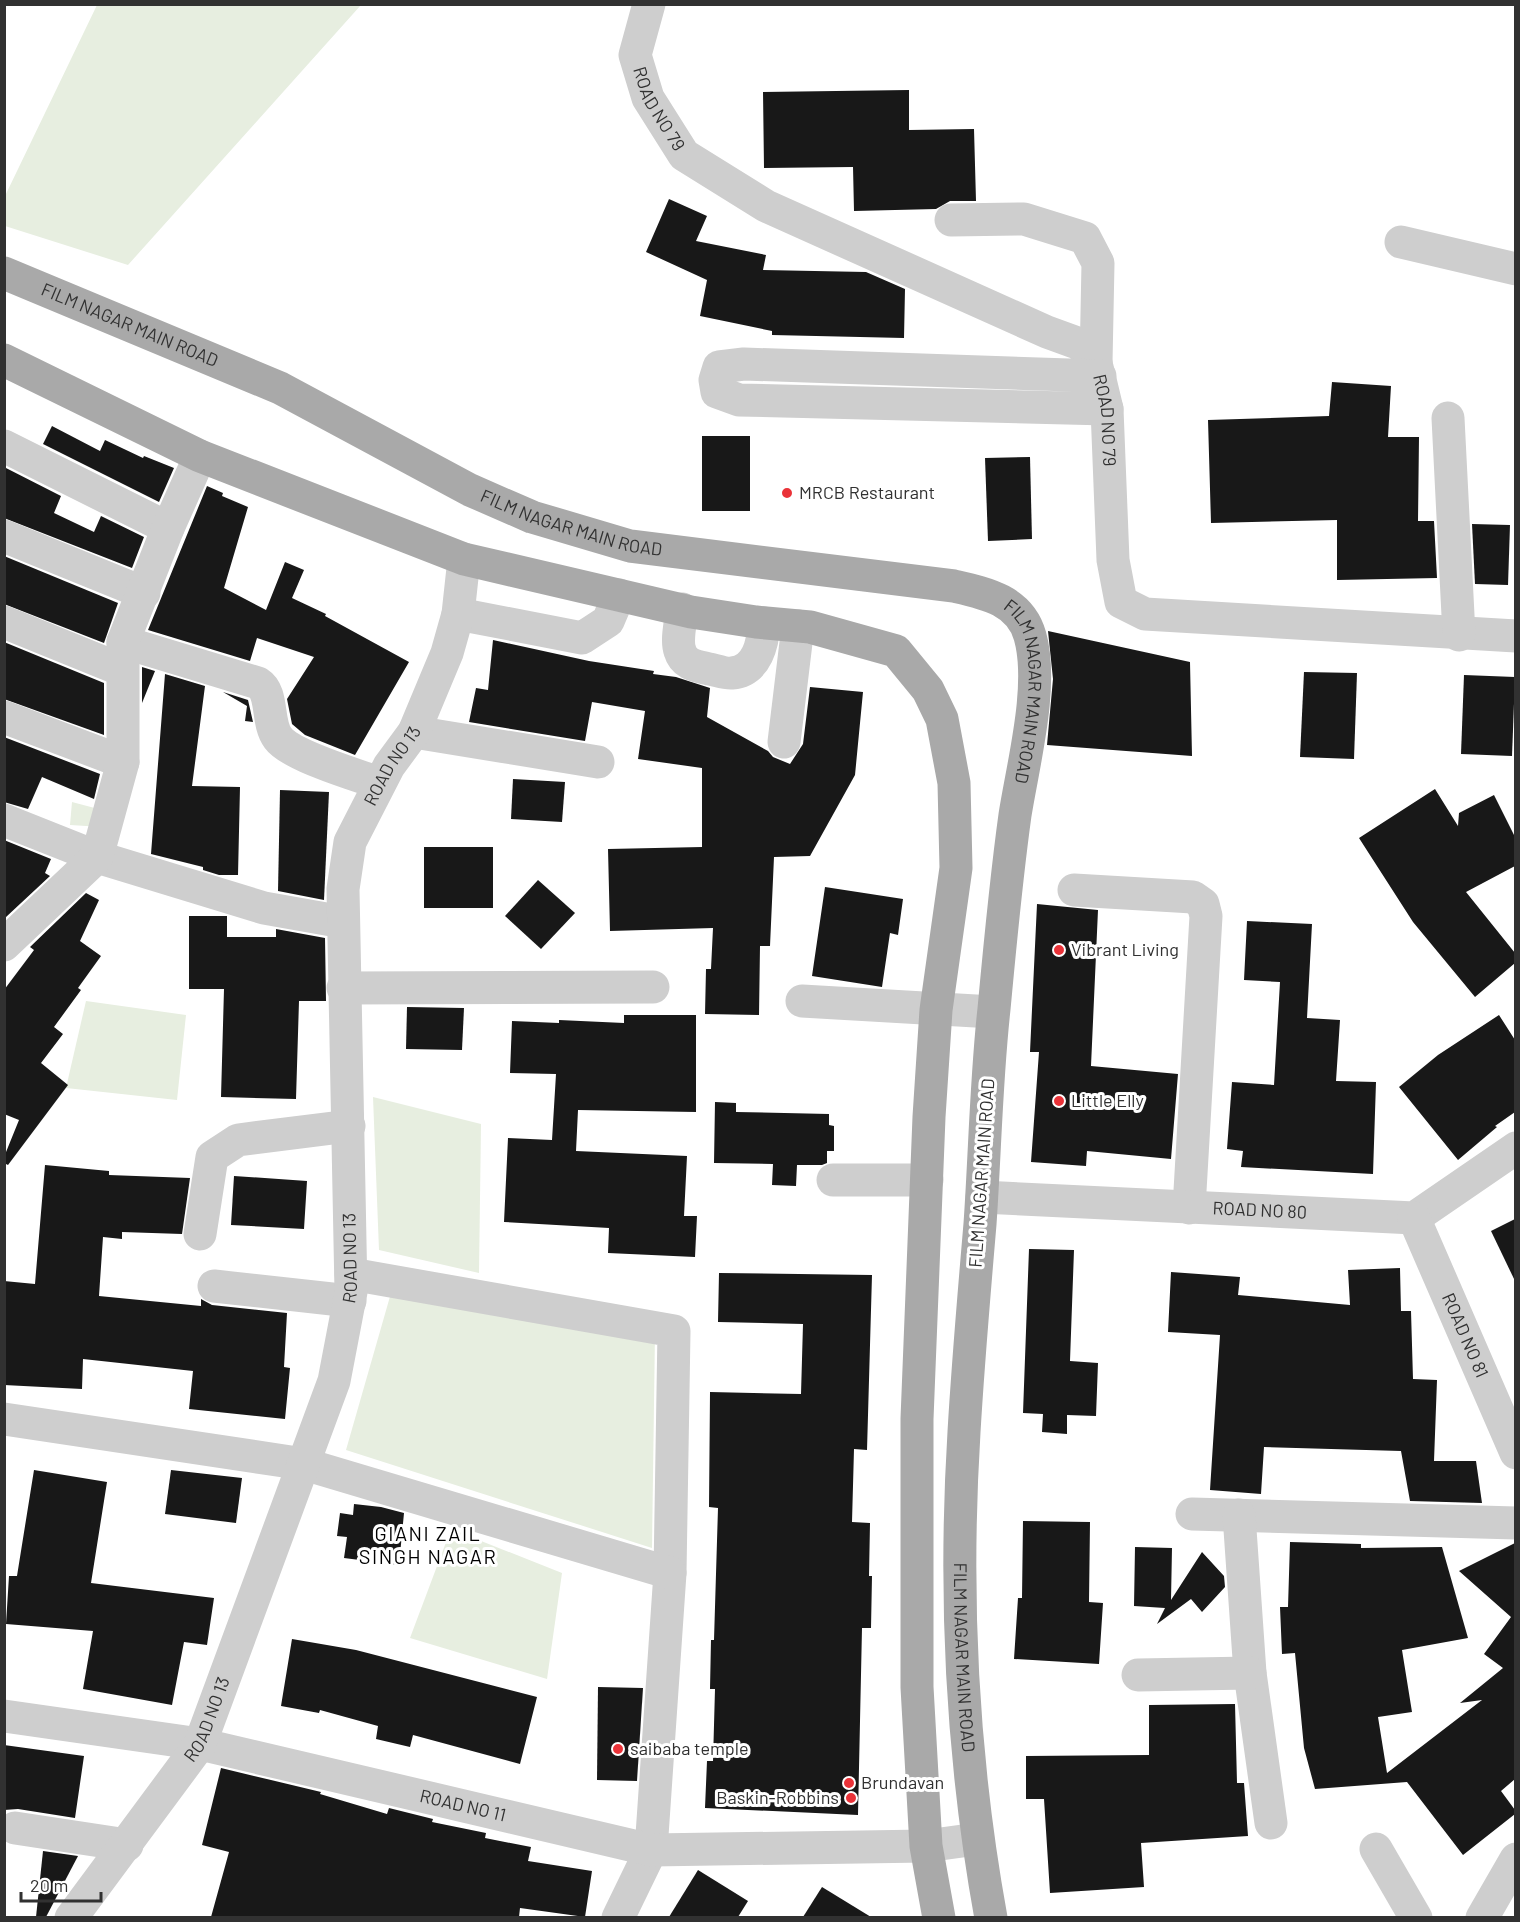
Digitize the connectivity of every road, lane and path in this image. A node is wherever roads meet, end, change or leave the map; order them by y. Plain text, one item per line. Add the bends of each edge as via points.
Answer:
1 (649, 4) edge
2 (951, 220) dead end
3 (1401, 242) dead end
4 (1515, 269) edge
5 (4, 273) edge
6 (4, 360) edge
7 (1098, 369) junction
8 (1107, 409) junction
9 (1448, 418) dead end
10 (4, 446) edge
11 (200, 456) junction
12 (168, 528) junction
13 (4, 536) edge
14 (464, 559) junction
15 (144, 593) junction
16 (619, 595) junction
17 (682, 609) junction
18 (458, 614) junction
19 (4, 622) edge
20 (764, 623) junction
21 (798, 626) junction
22 (1459, 635) junction
23 (1515, 636) edge
24 (123, 656) junction
25 (4, 717) edge
26 (414, 732) junction
27 (784, 742) dead end
28 (123, 762) junction
29 (598, 762) dead end
30 (380, 783) junction
31 (4, 820) edge
32 (97, 857) junction
33 (1074, 890) dead end
34 (343, 922) junction
35 (10, 931) edge
36 (653, 987) dead end
37 (344, 988) junction
38 (802, 1001) dead end
39 (936, 1010) junction
40 (993, 1012) junction
41 (349, 1126) junction
42 (1515, 1148) edge
43 (833, 1180) dead end
44 (927, 1180) junction
45 (982, 1197) junction
46 (1189, 1208) junction
47 (1414, 1218) junction
48 (200, 1234) dead end
49 (214, 1286) dead end
50 (351, 1288) junction
51 (1509, 1414) edge
52 (4, 1419) edge
53 (1515, 1453) edge
54 (304, 1464) junction
55 (1192, 1514) dead end
56 (1239, 1515) junction
57 (1515, 1524) edge
58 (670, 1573) junction
59 (1251, 1673) junction
60 (1138, 1675) dead end
61 (4, 1716) edge
62 (200, 1744) junction
63 (1271, 1823) dead end
64 (15, 1828) dead end
65 (977, 1839) junction
66 (127, 1845) junction
67 (926, 1846) junction
68 (1376, 1849) dead end
69 (651, 1850) junction
70 (1515, 1859) edge
71 (71, 1917) edge
72 (618, 1917) edge
73 (939, 1917) edge
74 (991, 1917) edge
75 (1416, 1917) edge
76 (1482, 1917) edge

1 - 7 street, ROAD NO 79 via 635,55 648,98 684,155 766,206 1080,344
2 - 7 street via 1024,219 1085,238 1098,263
3 - 4 street
5 - 40 main road, FILM NAGAR MAIN ROAD via 280,388 470,490 532,517 630,546 954,586 986,593 1004,602 1021,615 1030,636 1034,663 1031,719 1010,857
6 - 11 main road
7 - 8 street, ROAD NO 79
7 - 8 street via 744,364 719,367 715,380 717,392 739,400
8 - 22 street, ROAD NO 79 via 1113,560 1121,602 1145,614
9 - 22 street
10 - 12 street
11 - 12 street
11 - 14 main road
12 - 15 street
13 - 15 street
14 - 16 main road
14 - 18 street, ROAD NO 13
15 - 24 street
16 - 17 main road
16 - 18 street via 608,621 582,638
17 - 20 main road
17 - 20 street via 679,650 684,659 692,665 733,673 756,657 763,643
18 - 26 street, ROAD NO 13 via 447,653
19 - 24 street
20 - 21 main road
21 - 27 street
21 - 39 main road via 896,651 928,690 942,719 954,783 956,868
22 - 23 street, ROAD NO 79
24 - 28 street
24 - 30 street via 258,683 267,692 271,723 279,740 303,754
25 - 28 street
26 - 29 street
26 - 30 street, ROAD NO 13
28 - 32 street
30 - 34 street, ROAD NO 13 via 351,842 343,889
31 - 32 street
32 - 34 street via 264,908
32 - 35 street
33 - 46 street via 1192,897 1203,904 1206,916
34 - 37 street, ROAD NO 13
36 - 37 street
37 - 41 street, ROAD NO 13
38 - 39 street
39 - 40 street
39 - 44 main road
40 - 45 main road, FILM NAGAR MAIN ROAD
41 - 48 street via 238,1140 212,1157
41 - 50 street, ROAD NO 13
42 - 47 street
43 - 44 street
44 - 67 main road via 915,1571 916,1687
45 - 46 street, ROAD NO 80
45 - 65 main road, FILM NAGAR MAIN ROAD via 963,1435 960,1565 964,1689
46 - 47 street, ROAD NO 80
47 - 51 street, ROAD NO 81
49 - 50 street
50 - 54 street, ROAD NO 13 via 334,1381
50 - 58 street via 674,1331
51 - 53 street, ROAD NO 81
52 - 54 street
54 - 58 street
54 - 62 street, ROAD NO 13
55 - 56 street
56 - 57 street
56 - 59 street
58 - 69 street
59 - 60 street
59 - 63 street
61 - 62 street, ROAD NO 11
62 - 66 street, ROAD NO 13
62 - 69 street, ROAD NO 11
64 - 66 street
65 - 67 street, ROAD NO 11
65 - 74 main road, FILM NAGAR MAIN ROAD
66 - 71 street, ROAD NO 13
67 - 69 street, ROAD NO 11
67 - 73 main road
68 - 75 street
69 - 72 street
70 - 76 street

